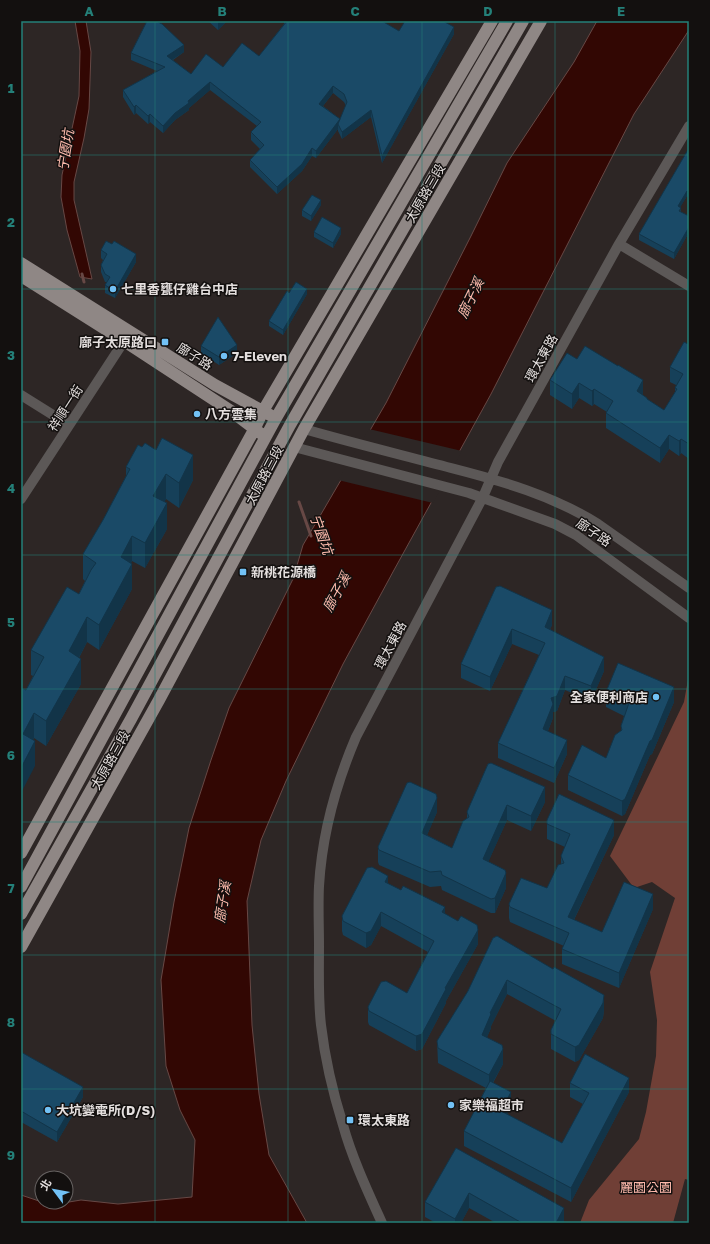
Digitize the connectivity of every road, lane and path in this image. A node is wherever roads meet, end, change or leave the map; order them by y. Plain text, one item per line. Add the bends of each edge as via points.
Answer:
1 (492, 21) edge
2 (507, 21) edge
3 (523, 21) edge
4 (541, 21) edge
5 (689, 126) edge
6 (619, 244) junction
7 (21, 263) edge
8 (21, 276) edge
9 (689, 286) edge
10 (127, 336) junction
11 (21, 395) edge
12 (264, 411) junction
13 (276, 418) junction
14 (290, 424) junction
15 (69, 425) junction
16 (304, 429) junction
17 (254, 430) junction
18 (266, 437) junction
19 (281, 443) junction
20 (294, 447) junction
21 (490, 479) junction
22 (483, 498) junction
23 (21, 499) edge
24 (689, 588) edge
25 (689, 618) edge
26 (21, 853) edge
27 (21, 887) edge
28 (21, 914) edge
29 (21, 947) edge
30 (382, 1223) edge

1 - 12 main road
2 - 13 main road, 太原路三段
3 - 14 main road, 太原路三段
4 - 16 main road, 太原路三段
5 - 6 street, 環太東路
6 - 9 street
6 - 21 street, 環太東路
7 - 10 main road, 廍子路
8 - 10 main road, 廍子路
10 - 12 main road, 廍子路
10 - 15 street, 祥順一街
10 - 17 main road, 廍子路
11 - 15 street
12 - 13 main road, 廍子路
12 - 17 main road
13 - 14 main road, 廍子路
13 - 18 main road, 太原路三段
14 - 16 main road, 廍子路
14 - 19 main road, 太原路三段
15 - 23 street, 祥順一街
16 - 20 main road, 太原路三段
16 - 21 street, 廍子路
17 - 18 main road, 廍子路
17 - 26 main road
18 - 19 main road, 廍子路
18 - 27 main road, 太原路三段
19 - 20 main road, 廍子路
19 - 28 main road, 太原路三段 via 131,719
20 - 22 street, 廍子路
20 - 29 main road, 太原路三段 via 160,700
21 - 22 street, 環太東路
21 - 24 street, 廍子路 via 542,496 584,515
22 - 25 street, 廍子路 via 555,524 576,535
22 - 30 street, 環太東路 via 356,737 331,810 323,848 319,886 321,1025 332,1087 348,1143

